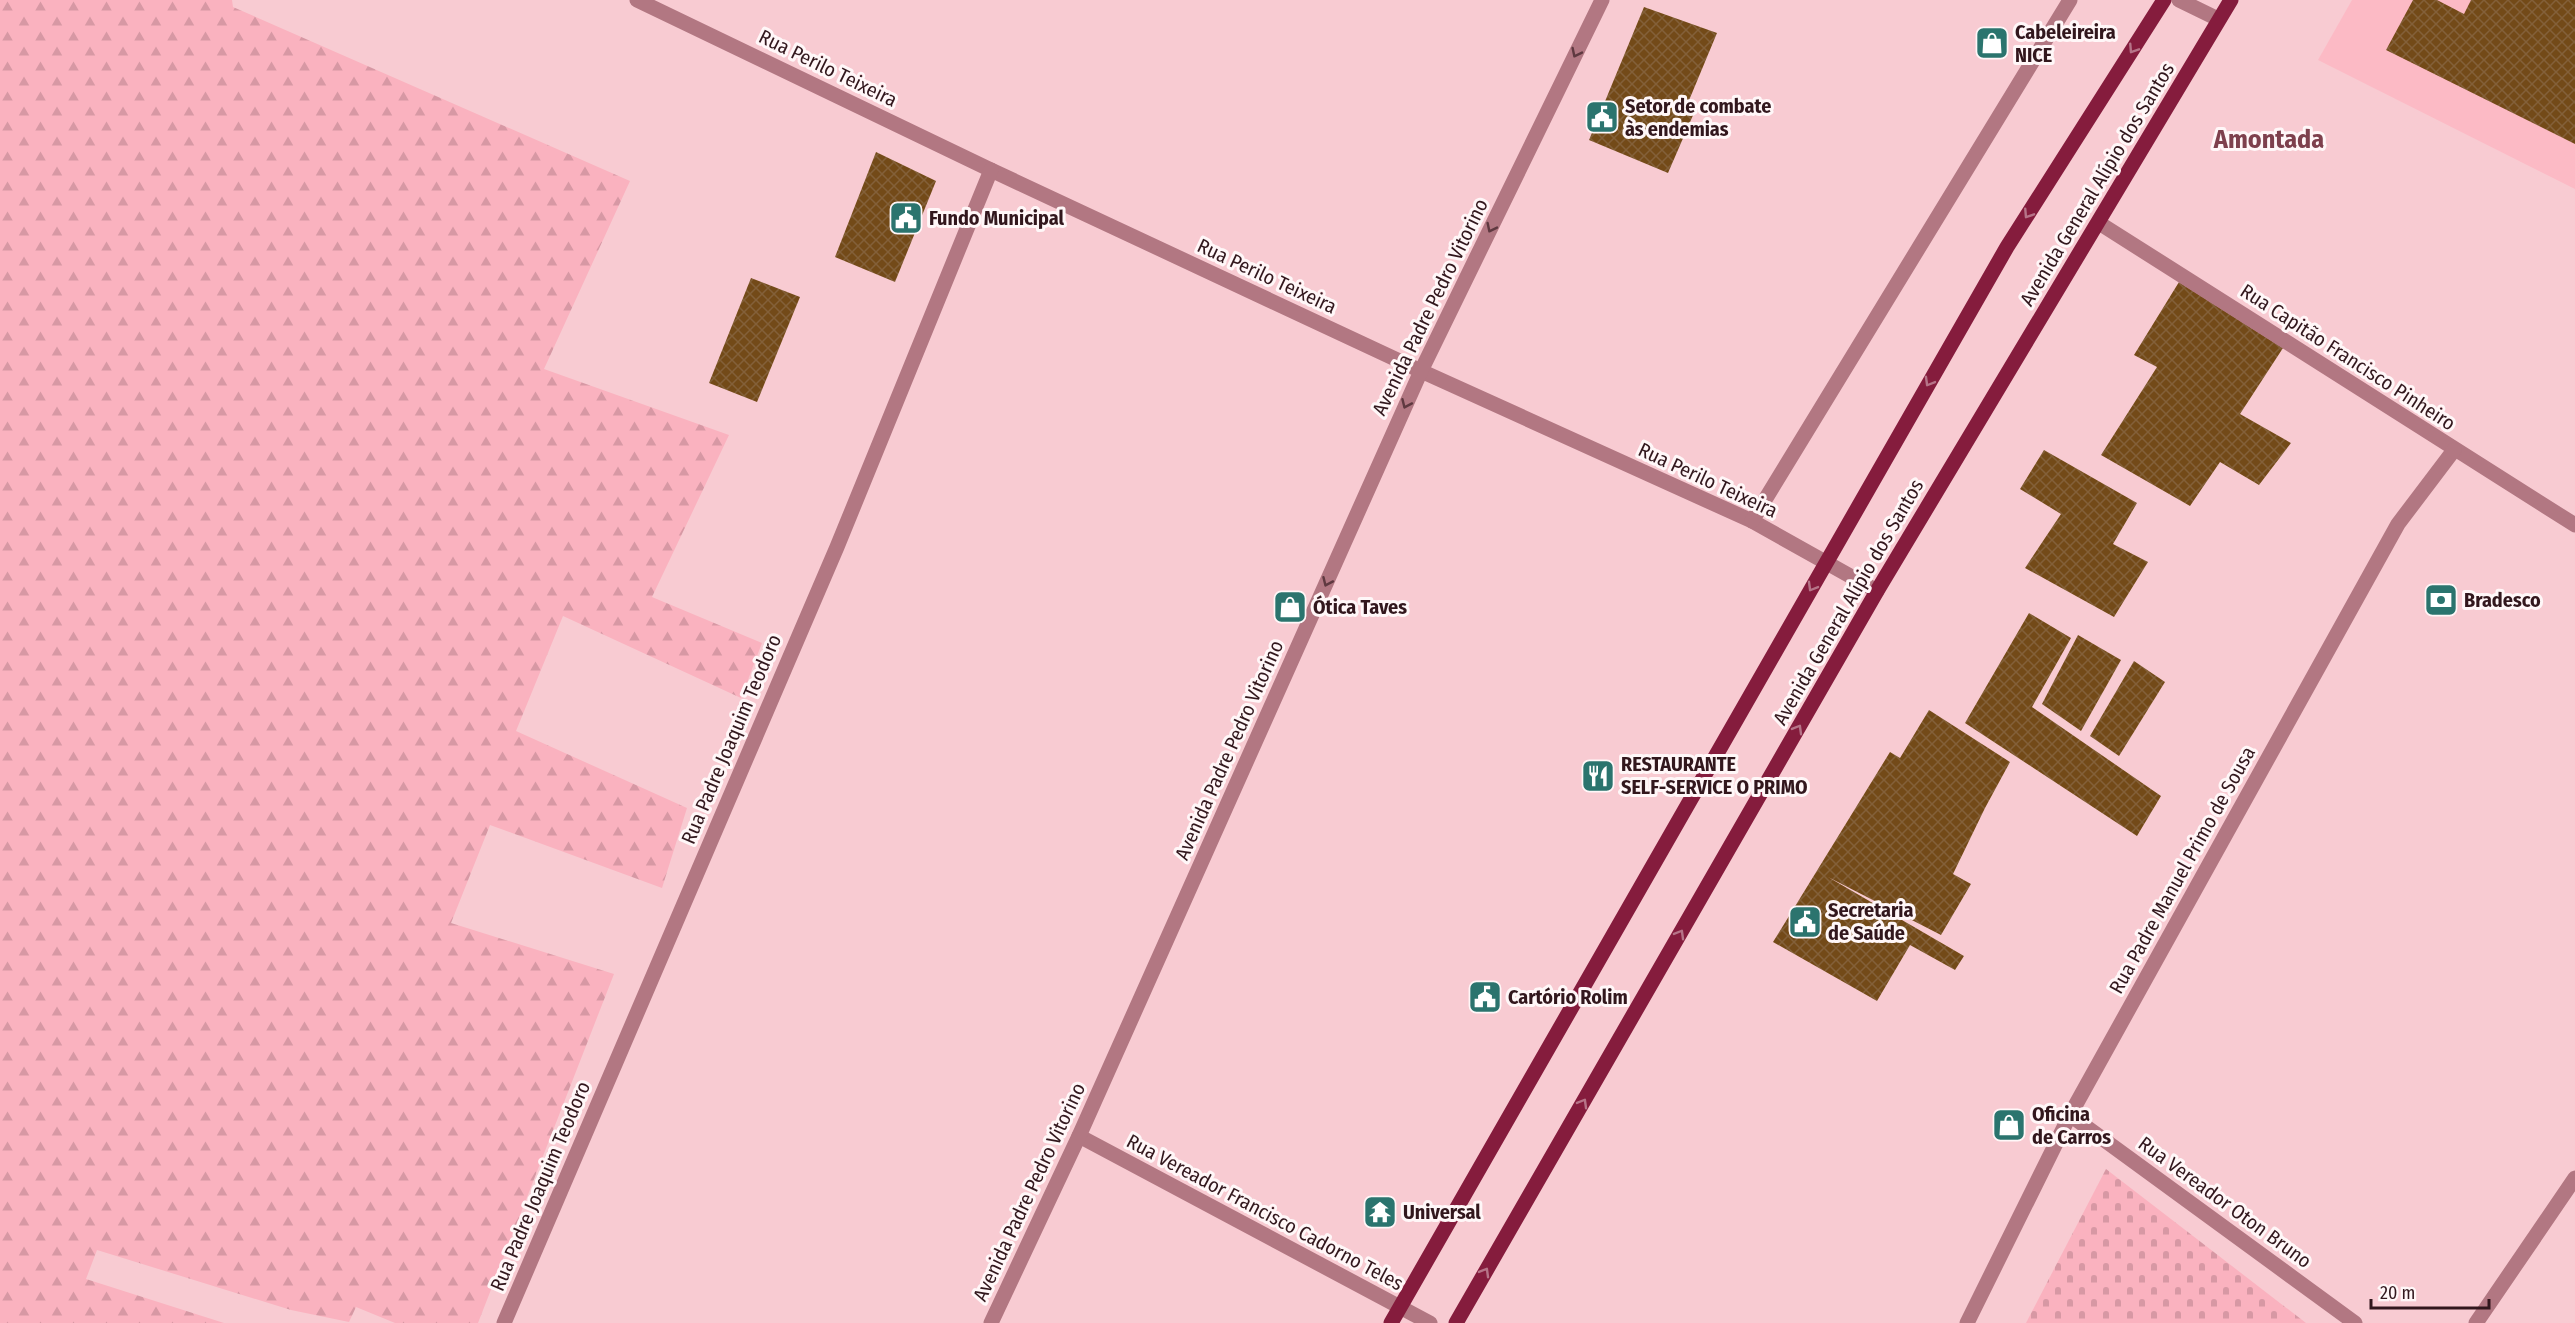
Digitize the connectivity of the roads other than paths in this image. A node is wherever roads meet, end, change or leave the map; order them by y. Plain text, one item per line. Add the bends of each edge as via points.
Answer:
1 (637, 0) edge
2 (1602, 0) edge
3 (2070, 0) edge
4 (2164, 0) edge
5 (2179, 0) edge
6 (2231, 0) edge
7 (2218, 19) junction
8 (991, 170) junction
9 (2099, 223) junction
10 (1421, 371) junction
11 (2454, 450) junction
12 (1752, 521) junction
13 (2575, 525) edge
14 (1826, 563) junction
15 (1877, 591) junction
16 (2070, 1115) junction
17 (1080, 1136) junction
18 (2575, 1178) edge
19 (1399, 1308) junction
20 (507, 1322) edge
21 (991, 1323) edge
22 (1391, 1323) edge
23 (1430, 1323) edge
24 (1456, 1323) edge
25 (1967, 1323) edge
26 (2355, 1323) edge
27 (2476, 1323) edge

1 - 8 street, Rua Perilo Teixeira
2 -> 10 street, Avenida Padre Pedro Vitorino
3 - 12 street
4 -> 14 main road, Avenida General Alípio dos Santos via 2007,246
5 - 7 street
6 - 7 main road, Avenida General Alípio dos Santos
7 - 9 main road, Avenida General Alípio dos Santos
8 - 10 street, Rua Perilo Teixeira
8 - 20 street, Rua Padre Joaquim Teodoro via 837,547
9 - 11 street, Rua Capitão Francisco Pinheiro
9 - 15 main road, Avenida General Alípio dos Santos
10 - 12 street, Rua Perilo Teixeira
10 -> 17 street, Avenida Padre Pedro Vitorino
11 - 13 street, Rua Capitão Francisco Pinheiro
11 - 16 street, Rua Padre Manuel Primo de Sousa via 2398,524
12 - 14 street, Rua Perilo Teixeira
14 - 15 street, Rua Perilo Teixeira
14 -> 19 main road, Avenida General Alípio dos Santos
24 -> 15 main road, Avenida General Alípio dos Santos
16 - 25 street, Rua Padre Manuel Primo de Sousa
16 - 26 street, Rua Vereador Oton Bruno
17 - 19 street, Rua Vereador Francisco Cadorno Teles
17 - 21 street, Avenida Padre Pedro Vitorino
18 - 27 street
19 - 22 main road, Avenida General Alípio dos Santos
19 - 23 street, Rua Vereador Francisco Cadorno Teles

